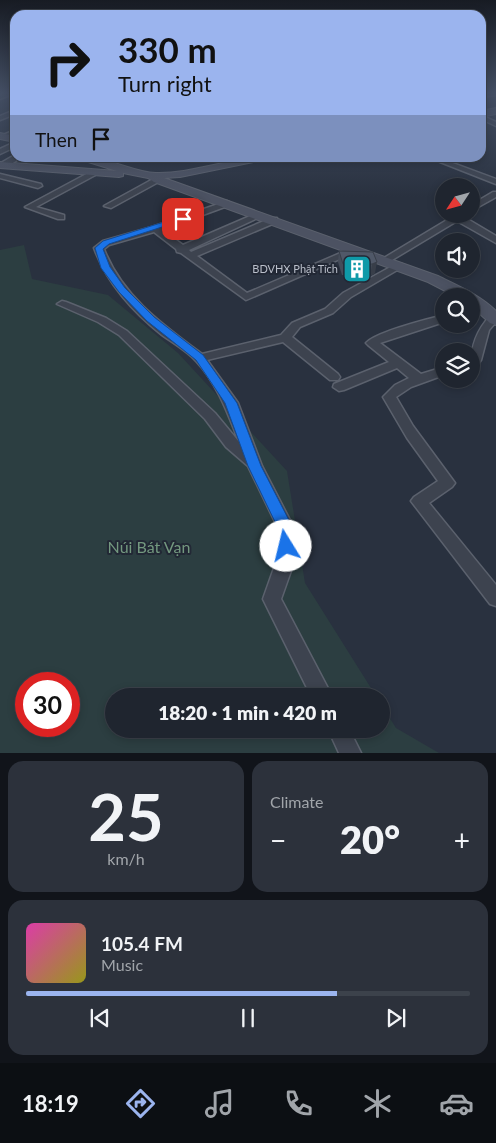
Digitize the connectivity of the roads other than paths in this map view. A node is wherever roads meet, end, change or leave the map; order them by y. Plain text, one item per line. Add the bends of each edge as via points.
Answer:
1 (17, 162) edge
2 (99, 162) edge
3 (223, 162) edge
4 (444, 162) edge
5 (2, 165) edge
6 (95, 173) junction
7 (156, 178) junction
8 (496, 182) edge
9 (38, 186) dead end
10 (496, 194) edge
11 (227, 203) junction
12 (480, 204) edge
13 (108, 206) dead end
14 (260, 215) junction
15 (61, 217) dead end
16 (274, 220) junction
17 (447, 223) edge
18 (472, 223) edge
19 (154, 229) junction
20 (496, 240) edge
21 (356, 250) junction
22 (185, 253) junction
23 (384, 261) junction
24 (399, 266) junction
25 (450, 288) edge
26 (62, 304) dead end
27 (480, 308) edge
28 (495, 319) edge
29 (435, 321) edge
30 (285, 338) junction
31 (480, 343) edge
32 (200, 358) junction
33 (398, 363) junction
34 (435, 374) edge
35 (419, 379) junction
36 (255, 466) junction
37 (496, 598) edge
38 (318, 688) edge
39 (342, 738) edge
40 (350, 753) edge

1 - 5 main road
1 - 6 main road
1 - 9 street via 1,176 12,183
2 - 7 main road
3 - 7 main road
4 - 8 street
6 - 7 main road
6 - 15 street via 29,207
7 - 11 main road
7 - 13 street
10 - 12 street
11 - 14 main road
11 - 19 street
14 - 16 main road
14 - 22 street
16 - 21 main road
16 - 22 street
17 - 23 street
18 - 20 street
19 - 22 street
19 - 32 street via 99,248 106,268 137,307
21 - 22 street via 246,297
21 - 23 main road
23 - 24 main road
24 - 25 main road via 434,278
24 - 30 street via 347,296 329,311 296,325
26 - 36 street via 102,320 122,333 210,416
27 - 28 main road
28 - 31 street via 484,329
29 - 33 street via 372,343
30 - 32 street
30 - 33 street via 337,382
32 - 36 street via 231,403
33 - 35 street
34 - 35 street
35 - 37 street via 394,391 389,397 446,482 419,501
36 - 38 street via 286,528 283,568 272,599
39 - 40 street

